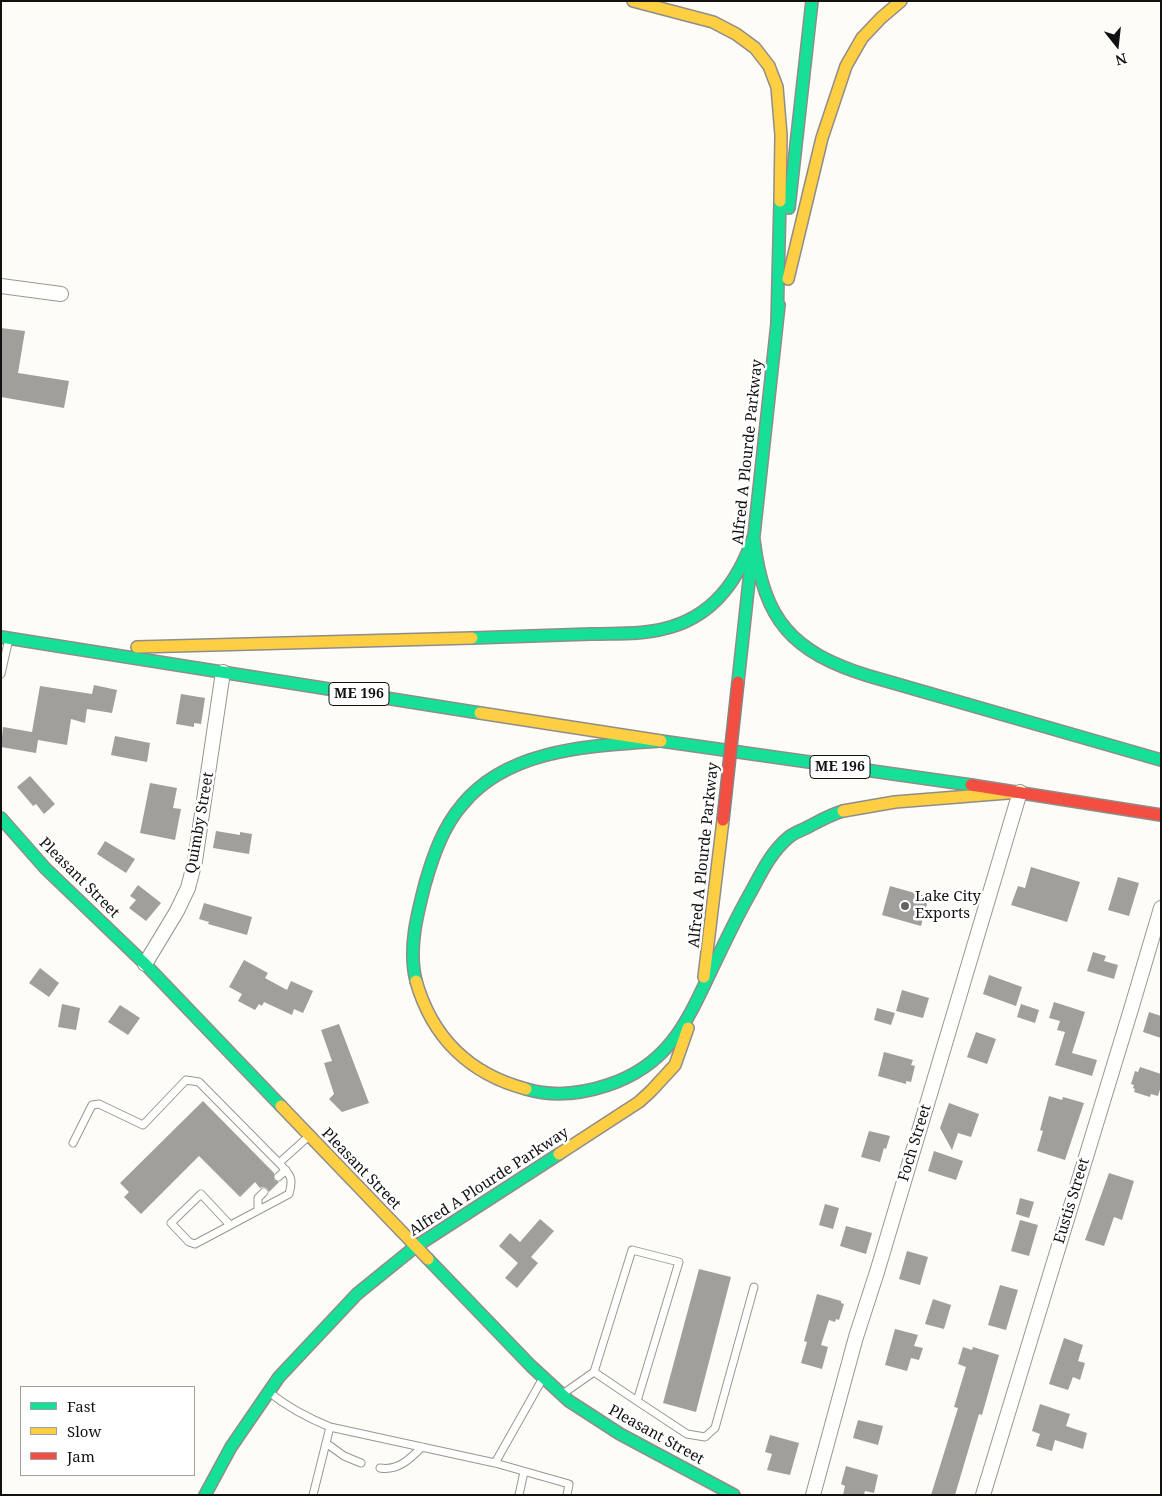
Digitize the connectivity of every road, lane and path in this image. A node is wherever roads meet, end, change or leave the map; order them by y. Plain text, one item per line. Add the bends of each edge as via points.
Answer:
1 (633, 1) edge
2 (812, 1) edge
3 (901, 1) edge
4 (1, 286) edge
5 (61, 294) dead end
6 (777, 322) junction
7 (754, 535) junction
8 (5, 638) edge
9 (59, 646) junction
10 (223, 672) junction
11 (1, 674) edge
12 (659, 741) junction
13 (1161, 760) edge
14 (1020, 792) junction
15 (1161, 815) edge
16 (1, 818) edge
17 (1161, 908) edge
18 (145, 964) junction
19 (697, 1002) junction
20 (309, 1136) junction
21 (73, 1144) dead end
22 (279, 1162) junction
23 (286, 1170) junction
24 (278, 1177) dead end
25 (264, 1192) dead end
26 (258, 1210) junction
27 (230, 1225) junction
28 (416, 1247) junction
29 (754, 1287) dead end
30 (594, 1372) junction
31 (543, 1378) junction
32 (269, 1392) junction
33 (562, 1395) junction
34 (637, 1401) junction
35 (330, 1426) junction
36 (326, 1443) junction
37 (422, 1447) junction
38 (361, 1463) dead end
39 (495, 1464) junction
40 (380, 1468) dead end
41 (524, 1472) junction
42 (205, 1495) edge
43 (313, 1495) edge
44 (519, 1495) edge
45 (567, 1495) edge
46 (734, 1495) edge
47 (813, 1495) edge
48 (983, 1495) edge

1 - 6 main road via 713,22 755,48 769,66 777,87 781,135
2 - 6 main road, Alfred A Plourde Parkway
3 - 6 main road via 870,28 846,66 822,138
4 - 5 street
6 - 7 main road, Alfred A Plourde Parkway
7 - 9 main road via 739,574 721,597 693,617 666,629 337,642
7 - 13 main road via 759,577 771,607 801,646 822,659
7 - 19 main road, Alfred A Plourde Parkway, bridge via 707,965
8 - 9 main road, ME 196
8 - 11 lane
9 - 10 main road, ME 196
10 - 12 main road, ME 196
10 - 18 street, Quimby Street via 188,888
12 - 14 main road, ME 196
12 - 19 main road via 571,749 502,771 479,787 456,814 434,855 414,944 415,978 438,1031 467,1061 499,1081 548,1093 585,1092 632,1075 671,1044
14 - 15 main road, ME 196
14 - 19 main road via 874,804 828,816 787,838 768,861 737,915
14 - 47 street, Foch Street via 856,1337
16 - 18 main road, Pleasant Street via 45,868
17 - 48 street, Eustis Street
18 - 20 main road, Pleasant Street
19 - 28 main road, Alfred A Plourde Parkway via 674,1065 639,1102
20 - 22 lane
20 - 28 main road, Pleasant Street
21 - 22 lane via 92,1105 99,1104 143,1125 186,1080 198,1082
22 - 23 lane
23 - 24 lane
23 - 26 lane via 292,1184 289,1194
25 - 26 lane via 258,1198
26 - 27 lane
27 - 27 lane via 201,1194 170,1223 195,1244
28 - 31 main road, Pleasant Street
28 - 32 main road, Alfred A Plourde Parkway via 357,1294
29 - 34 lane via 715,1428 706,1437 688,1434
30 - 33 lane
30 - 34 lane
30 - 34 lane via 632,1250 679,1262
31 - 33 main road, Pleasant Street
31 - 39 lane
32 - 35 lane via 305,1417
32 - 42 main road, Alfred A Plourde Parkway via 231,1447
33 - 46 main road, Pleasant Street via 631,1439
35 - 36 lane
35 - 37 lane
36 - 38 lane
36 - 43 lane
37 - 39 lane
37 - 40 lane via 410,1460 397,1467
39 - 41 lane
41 - 44 lane
41 - 45 lane via 570,1484

